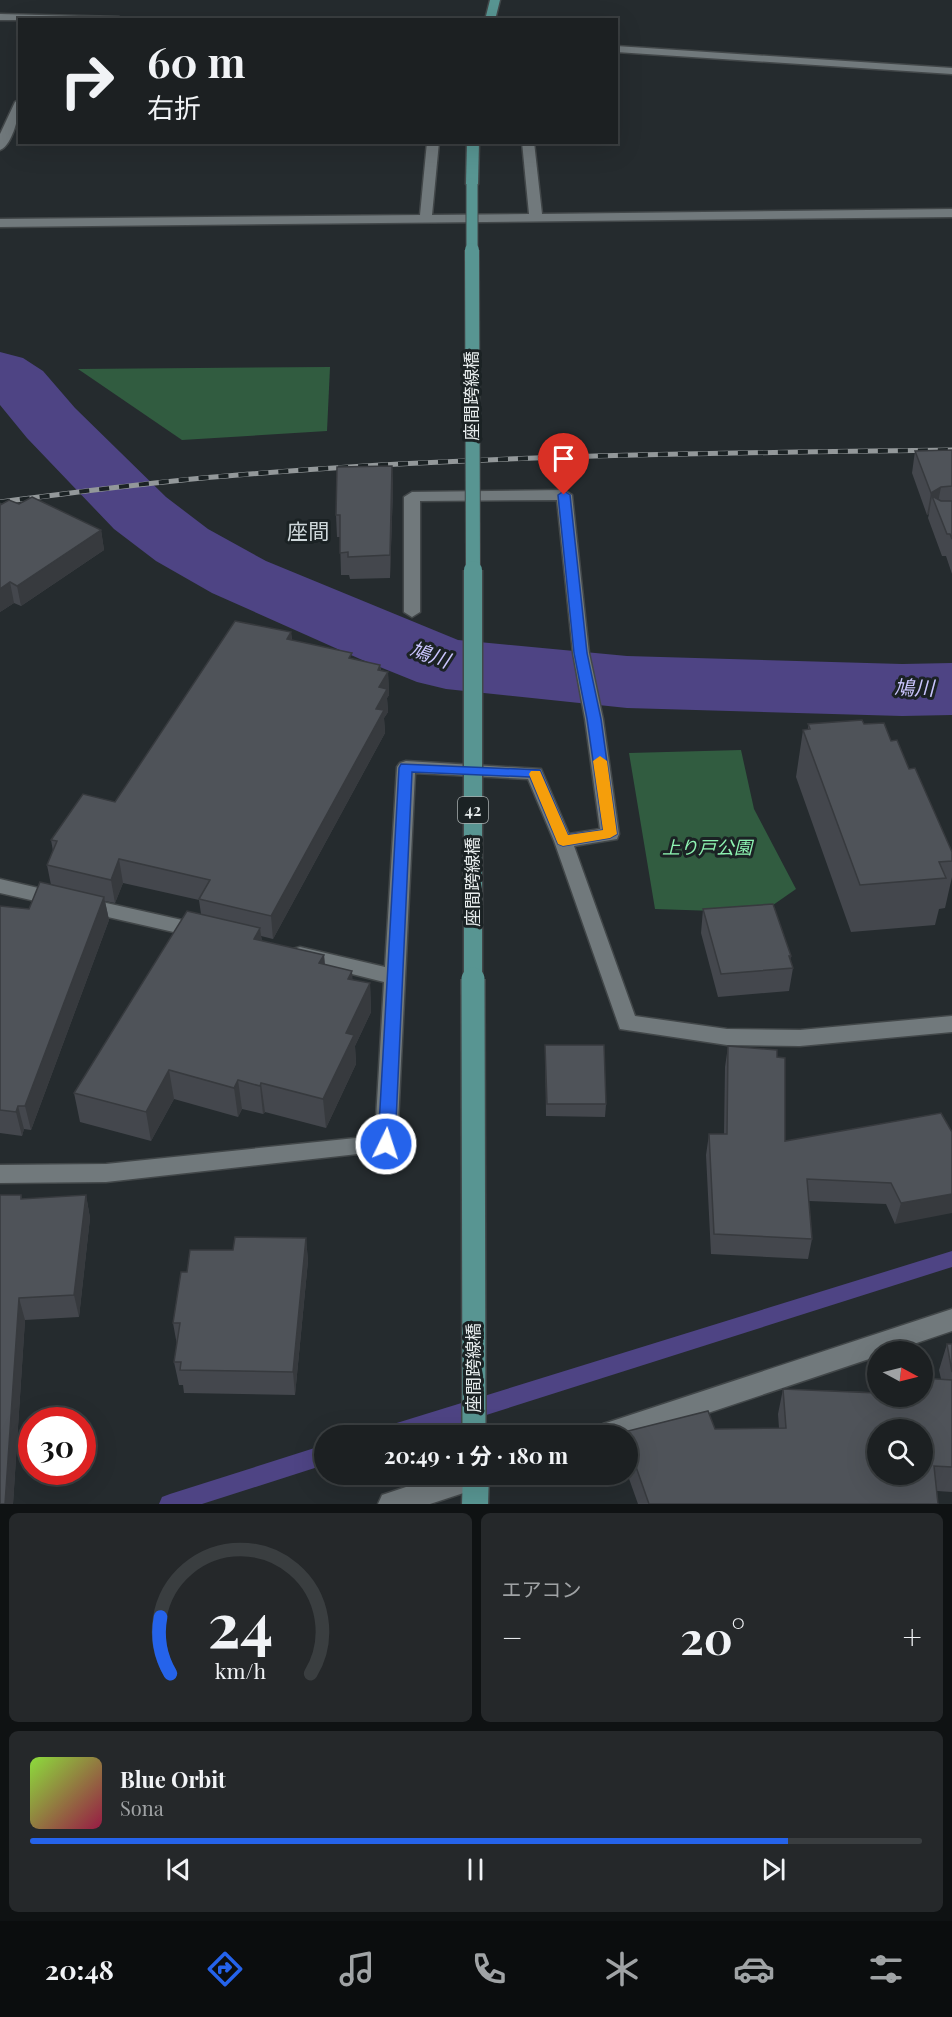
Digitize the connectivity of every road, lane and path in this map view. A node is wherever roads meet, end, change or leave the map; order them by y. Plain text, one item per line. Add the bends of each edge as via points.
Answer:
1 (495, 0) edge
2 (0, 17) edge
3 (56, 18) edge
4 (490, 18) edge
5 (618, 49) edge
6 (952, 71) edge
7 (18, 106) edge
8 (434, 144) edge
9 (473, 144) edge
10 (528, 144) edge
11 (0, 147) edge
12 (952, 213) edge
13 (426, 218) junction
14 (536, 219) junction
15 (0, 223) edge
16 (412, 612) dead end
17 (563, 841) junction
18 (0, 886) edge
19 (218, 936) edge
20 (285, 951) edge
21 (396, 976) junction
22 (952, 1024) edge
23 (0, 1174) edge
24 (952, 1320) edge
25 (474, 1425) edge
26 (636, 1425) edge
27 (451, 1485) edge
28 (478, 1485) edge
29 (391, 1504) edge
30 (475, 1504) edge

1 - 4 main road
2 - 3 street
5 - 6 street
7 - 11 street
8 - 13 street
9 - 25 main road, 座間跨線橋 / 42, bridge
10 - 14 street
12 - 14 street
13 - 14 street
13 - 15 street
16 - 17 street via 412,497 564,495 581,653 610,834
17 - 21 street via 535,773 406,768
17 - 22 street via 627,1023 727,1037 800,1038
18 - 19 street
20 - 21 street
21 - 23 street via 386,1144 106,1173
24 - 26 street
27 - 29 street
28 - 30 main road

